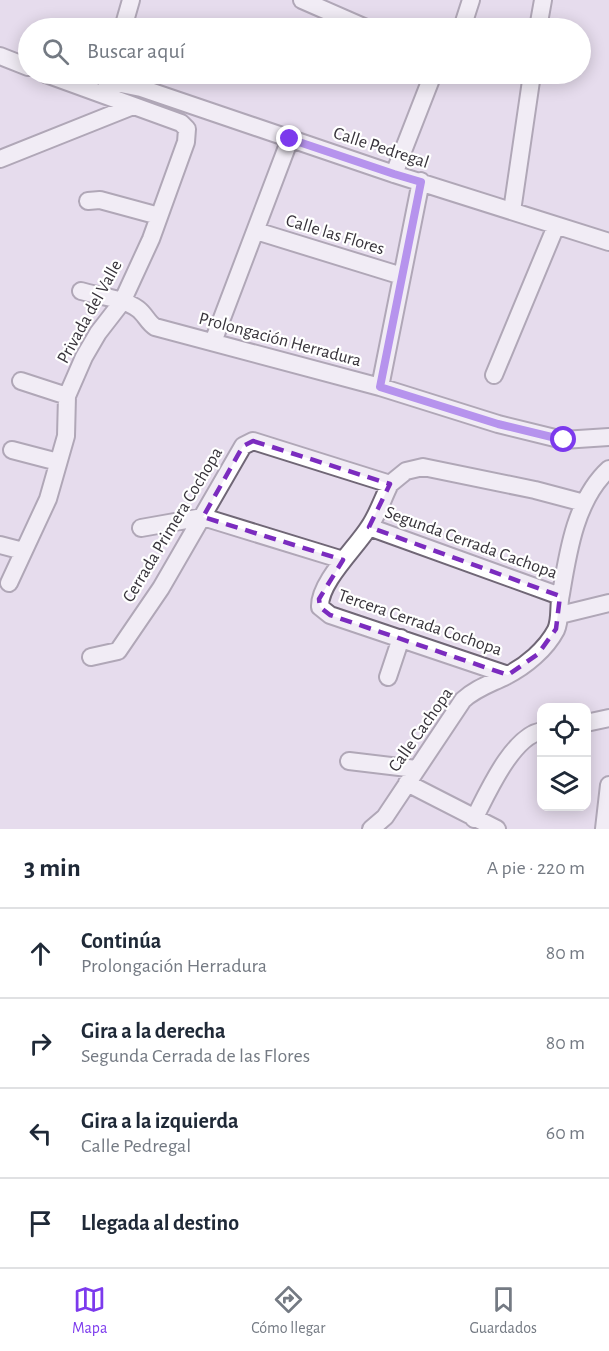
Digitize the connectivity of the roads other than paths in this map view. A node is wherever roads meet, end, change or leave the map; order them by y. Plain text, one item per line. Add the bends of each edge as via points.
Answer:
1 (131, 0) edge
2 (302, 0) edge
3 (471, 0) edge
4 (543, 0) edge
5 (126, 18) edge
6 (343, 18) edge
7 (465, 18) edge
8 (540, 18) edge
9 (0, 56) edge
10 (18, 63) edge
11 (106, 84) edge
12 (428, 84) edge
13 (531, 84) edge
14 (133, 106) junction
15 (290, 139) junction
16 (0, 159) edge
17 (394, 174) junction
18 (421, 182) junction
19 (88, 201) dead end
20 (512, 211) junction
21 (159, 216) junction
22 (556, 226) junction
23 (256, 231) junction
24 (609, 242) edge
25 (402, 276) junction
26 (81, 291) dead end
27 (122, 302) junction
28 (213, 342) junction
29 (494, 375) dead end
30 (21, 381) dead end
31 (380, 387) junction
32 (67, 396) junction
33 (609, 437) edge
34 (12, 450) dead end
35 (58, 462) junction
36 (609, 469) edge
37 (390, 484) junction
38 (584, 503) junction
39 (203, 516) junction
40 (369, 527) junction
41 (141, 528) dead end
42 (0, 545) edge
43 (23, 551) junction
44 (343, 560) junction
45 (9, 583) dead end
46 (560, 596) junction
47 (609, 603) edge
48 (560, 615) junction
49 (401, 638) junction
50 (91, 657) dead end
51 (508, 675) junction
52 (388, 677) dead end
53 (609, 718) edge
54 (591, 722) edge
55 (537, 732) edge
56 (349, 761) dead end
57 (411, 776) junction
58 (609, 785) edge
59 (474, 819) junction
60 (371, 829) edge
61 (496, 829) edge
62 (604, 829) edge

1 - 5 street
2 - 6 street
3 - 7 street
4 - 8 street
9 - 10 street
11 - 14 street
11 - 15 street, Calle Pedregal via 141,88
12 - 17 street
13 - 20 street
14 - 16 street
14 - 21 street, Privada del Valle via 182,123 187,129 186,142
15 - 17 street, Calle Pedregal
15 - 23 street
17 - 18 street, Calle Pedregal
18 - 20 street, Calle Pedregal
18 - 25 street
19 - 21 street via 100,200
20 - 22 street, Calle Pedregal
21 - 27 street, Privada del Valle
22 - 24 street, Calle Pedregal
22 - 29 street
23 - 25 street, Calle las Flores
23 - 28 street
25 - 31 street
26 - 27 street
27 - 28 street, Prolongación Herradura via 138,309 155,327
27 - 32 street, Privada del Valle via 98,333
28 - 31 street, Prolongación Herradura
30 - 32 street
31 - 33 street, Prolongación Herradura via 564,440
32 - 35 street, Privada del Valle via 66,436
34 - 35 street
35 - 43 street, Privada del Valle via 48,499
36 - 38 street via 597,480
37 - 38 street via 406,471 423,467
37 - 39 street, Cerrada Primera Cochopa via 253,441 243,446
37 - 40 street
38 - 46 street
39 - 41 street
39 - 44 street
39 - 50 street, Cerrada Primera Cochopa via 118,651
40 - 44 street
40 - 46 street, Segunda Cerrada Cachopa
42 - 43 street
43 - 45 street, Privada del Valle
44 - 49 street, Tercera Cerrada Cochopa via 319,599 320,607 330,615
46 - 48 street
47 - 48 street
48 - 51 street, Calle Cachopa via 556,629 538,654
49 - 51 street, Tercera Cerrada Cochopa
49 - 52 street
51 - 57 street, Calle Cachopa via 474,690 463,700
53 - 54 street
55 - 59 street via 503,762
56 - 57 street
57 - 59 street
57 - 60 street, Calle Cachopa via 385,817
58 - 62 street
59 - 61 street

